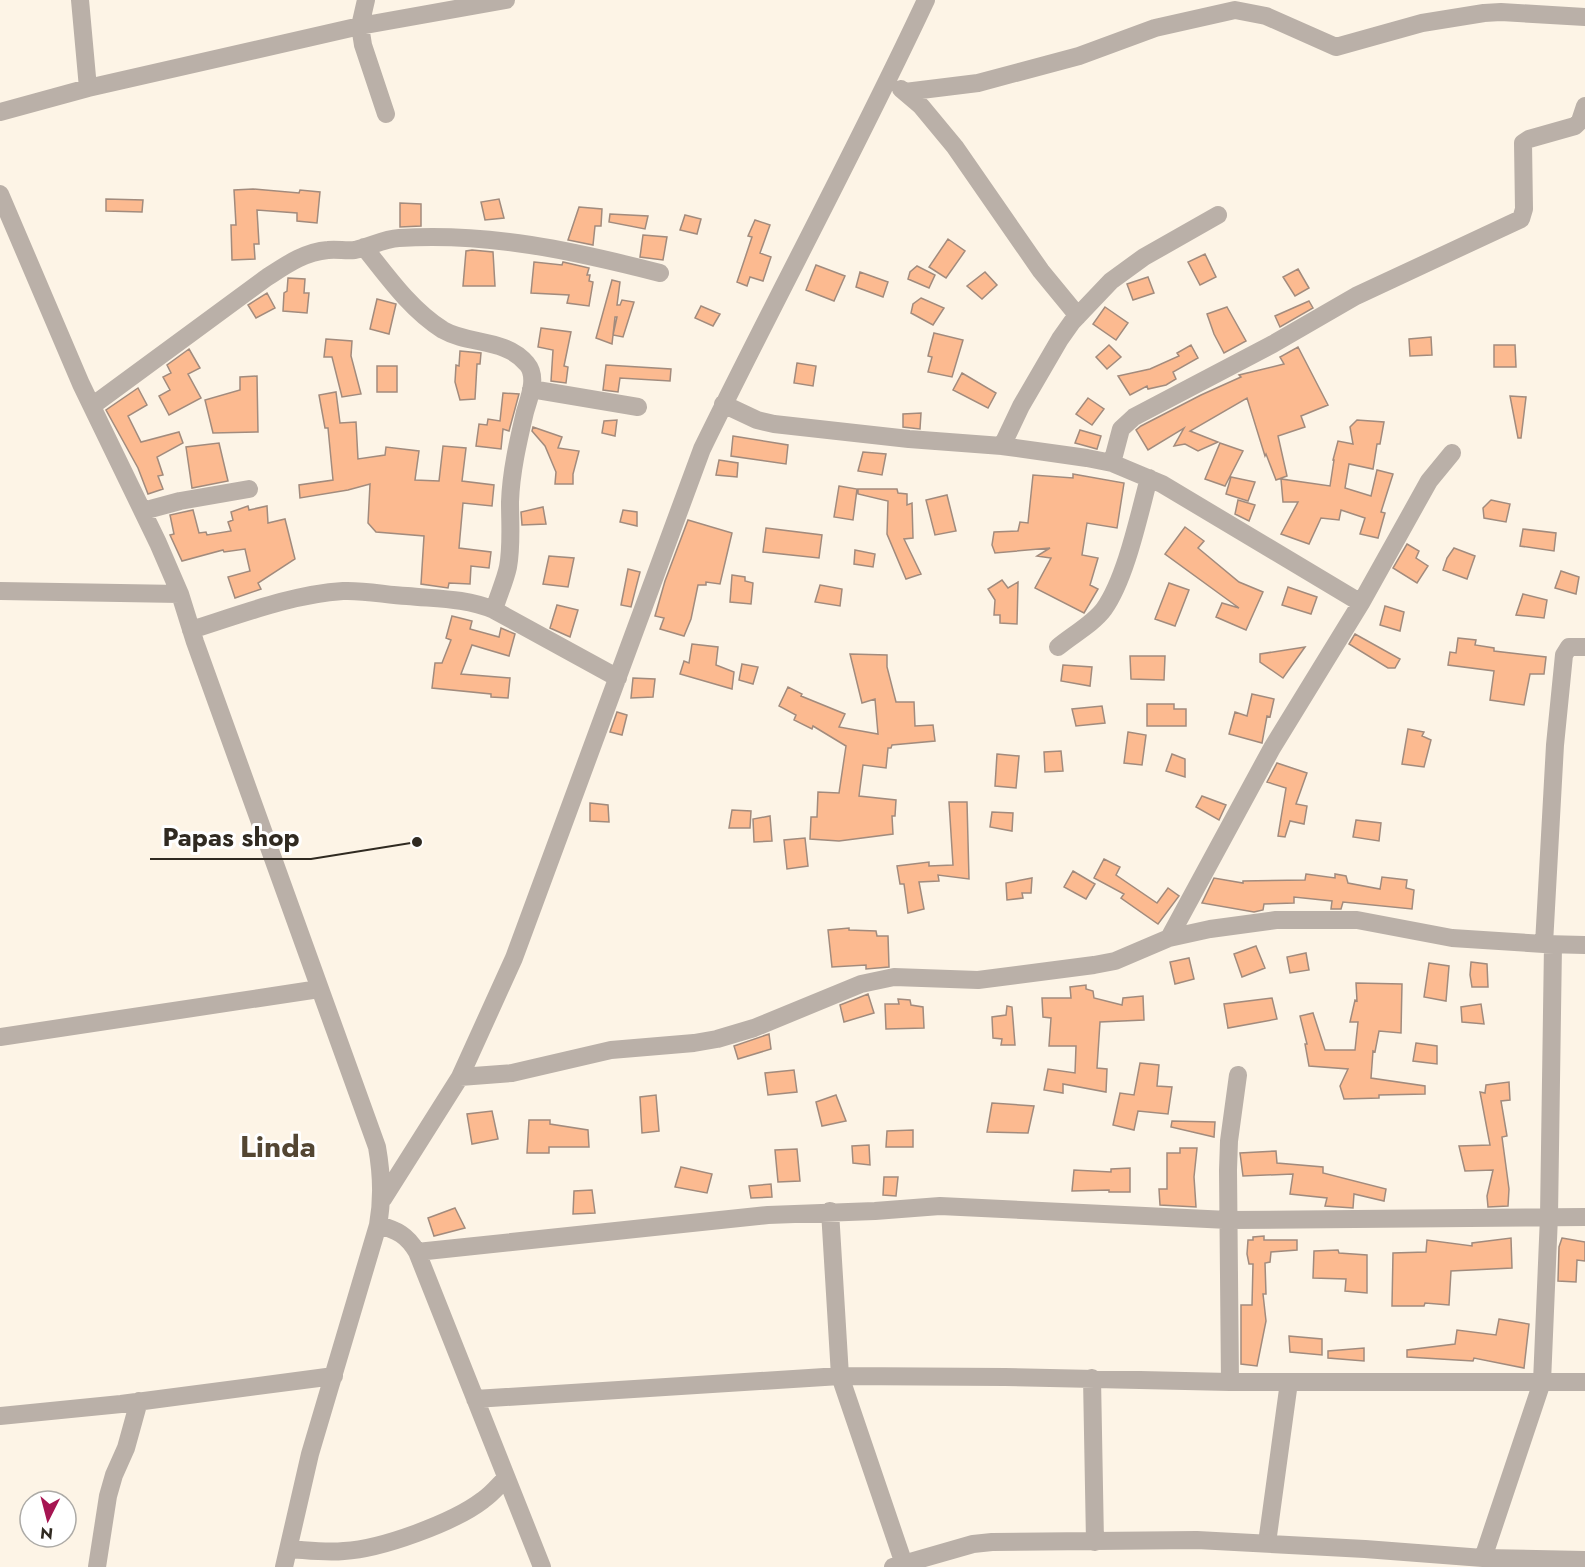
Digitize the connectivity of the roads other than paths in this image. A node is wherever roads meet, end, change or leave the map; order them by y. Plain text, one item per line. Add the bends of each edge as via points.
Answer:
1 (80, 0) edge
2 (366, 0) edge
3 (506, 0) edge
4 (926, 0) edge
5 (1249, 6) edge
6 (1585, 17) edge
7 (360, 26) junction
8 (886, 80) junction
9 (88, 88) junction
10 (905, 92) junction
11 (1585, 106) edge
12 (0, 112) edge
13 (386, 114) dead end
14 (0, 194) edge
15 (1218, 215) dead end
16 (364, 247) junction
17 (660, 273) dead end
18 (1078, 316) junction
19 (531, 388) junction
20 (723, 404) junction
21 (92, 406) junction
22 (638, 407) dead end
23 (1002, 446) junction
24 (1452, 453) dead end
25 (1112, 463) junction
26 (1149, 478) junction
27 (249, 489) dead end
28 (143, 511) junction
29 (0, 591) edge
30 (180, 594) junction
31 (1361, 603) junction
32 (494, 610) junction
33 (191, 630) junction
34 (1058, 647) dead end
35 (1585, 647) edge
36 (618, 678) junction
37 (1169, 938) junction
38 (1549, 945) junction
39 (1585, 945) edge
40 (319, 988) junction
41 (0, 1037) edge
42 (1238, 1075) dead end
43 (460, 1077) junction
44 (383, 1199) junction
45 (830, 1211) junction
46 (1550, 1216) junction
47 (1585, 1217) edge
48 (1228, 1220) junction
49 (378, 1225) junction
50 (417, 1252) junction
51 (334, 1376) junction
52 (840, 1376) junction
53 (1092, 1378) junction
54 (1230, 1382) junction
55 (1289, 1382) junction
56 (1542, 1382) junction
57 (1585, 1382) edge
58 (475, 1399) junction
59 (139, 1401) junction
60 (0, 1416) edge
61 (507, 1478) junction
62 (1095, 1542) junction
63 (1267, 1544) junction
64 (286, 1558) edge
65 (1585, 1560) edge
66 (1482, 1563) edge
67 (900, 1566) edge
68 (97, 1567) edge
69 (542, 1567) edge

1 - 9 street
2 - 7 street
3 - 7 street
4 - 8 street
5 - 6 street via 1336,46 1422,23 1484,13
5 - 10 street via 1155,28 1079,57 978,83
7 - 9 street
7 - 13 street
8 - 10 street
8 - 20 street
9 - 12 street
10 - 18 street via 955,147 1041,271
11 - 25 street via 1575,126 1523,143 1521,219 1356,296 1134,417 1121,429
14 - 21 street
15 - 18 street via 1117,275
16 - 17 street via 386,240 432,237 516,242 586,254
16 - 19 street via 411,303 443,329 501,346 524,361 531,371
16 - 21 street via 310,253 297,259
18 - 23 street via 1041,370
19 - 22 street
19 - 32 street via 512,474 508,570
20 - 23 street via 774,424
20 - 36 street via 702,449
21 - 28 street
23 - 25 street
24 - 31 street via 1428,481
25 - 26 street
26 - 31 street
26 - 34 street via 1127,558 1109,601
27 - 28 street
28 - 30 street
29 - 30 street
30 - 33 street
31 - 37 street via 1272,748
32 - 33 street via 442,598 344,591 310,596
32 - 36 street
33 - 40 street
35 - 38 street via 1571,646 1564,655 1555,745
36 - 43 street via 514,958
37 - 38 street via 1276,920 1357,920 1452,938
37 - 43 street via 1115,961 1094,965 978,980 878,979 717,1039 611,1050 512,1073
38 - 39 street
38 - 46 street
40 - 41 street
40 - 44 street via 377,1148
42 - 48 street via 1229,1140
43 - 44 street
44 - 49 street
45 - 48 street via 940,1206
45 - 50 street via 688,1222
45 - 52 street
46 - 47 street
46 - 48 street
46 - 56 street
48 - 54 street
49 - 50 street via 407,1237
49 - 51 street
50 - 58 street
51 - 59 street
51 - 64 street
52 - 53 street
52 - 58 street
52 - 67 street
53 - 54 street
53 - 62 street
54 - 55 street
55 - 56 street
55 - 63 street
56 - 57 street
56 - 66 street
58 - 61 street
59 - 60 street
59 - 68 street via 108,1496
61 - 64 street via 484,1500 441,1524 362,1549
61 - 69 street
62 - 63 street via 1197,1540
62 - 67 street via 983,1543
63 - 66 street via 1365,1549
65 - 66 street

